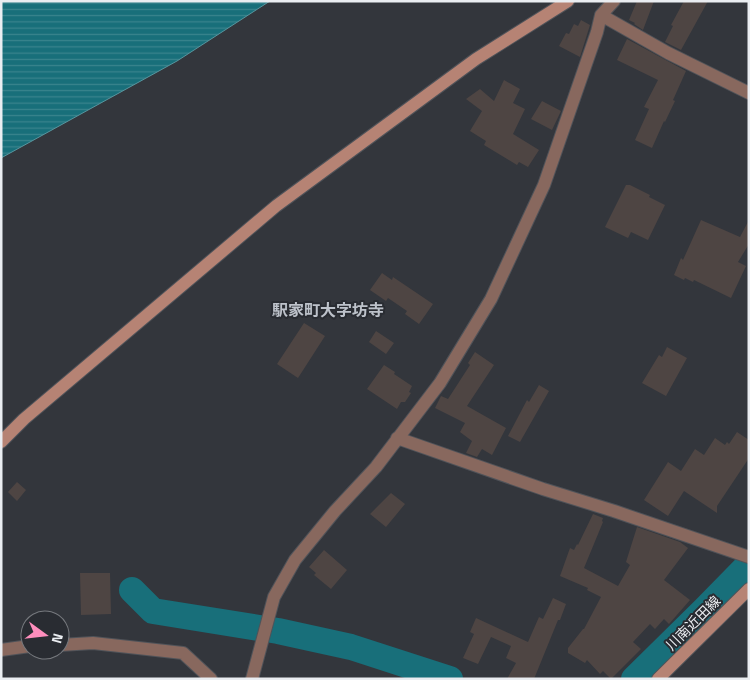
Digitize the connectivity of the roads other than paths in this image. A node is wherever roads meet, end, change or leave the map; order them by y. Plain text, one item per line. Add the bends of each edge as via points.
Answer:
1 (568, 1) edge
2 (614, 1) edge
3 (600, 15) junction
4 (749, 93) edge
5 (397, 438) junction
6 (1, 442) edge
7 (749, 558) edge
8 (749, 589) edge
9 (70, 644) edge
10 (20, 647) edge
11 (1, 650) edge
12 (211, 679) edge
13 (252, 679) edge
14 (658, 679) edge

1 - 6 street via 476,59 276,206
2 - 3 street
3 - 4 street
3 - 5 street via 544,185 491,299 440,383
5 - 7 street
5 - 13 street via 295,560 274,598
8 - 14 street, 川南近田線
9 - 12 street via 93,643 183,653
10 - 11 street

